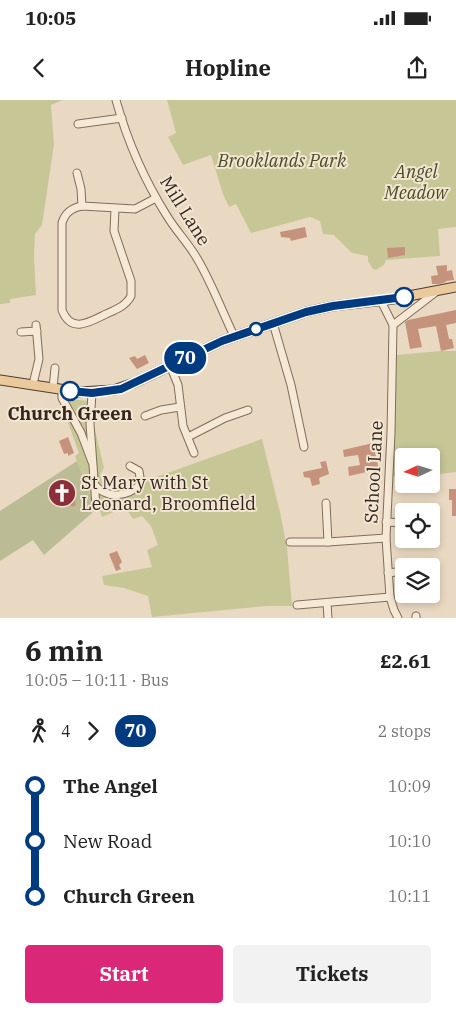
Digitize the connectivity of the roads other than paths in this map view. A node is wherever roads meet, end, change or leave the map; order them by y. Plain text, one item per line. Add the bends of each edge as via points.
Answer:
1 (116, 100) edge
2 (122, 118) junction
3 (78, 124) dead end
4 (76, 173) dead end
5 (156, 198) junction
6 (82, 206) junction
7 (115, 208) junction
8 (456, 287) edge
9 (437, 291) junction
10 (381, 301) junction
11 (273, 323) junction
12 (392, 325) junction
13 (22, 332) dead end
14 (234, 336) junction
15 (170, 365) junction
16 (54, 368) dead end
17 (0, 380) edge
18 (33, 384) junction
19 (53, 388) junction
20 (62, 390) junction
21 (92, 393) junction
22 (180, 407) junction
23 (248, 410) dead end
24 (145, 416) dead end
25 (90, 417) junction
26 (81, 433) junction
27 (188, 438) junction
28 (304, 447) dead end
29 (194, 454) dead end
30 (92, 464) junction
31 (130, 466) dead end
32 (94, 484) junction
33 (326, 503) dead end
34 (96, 506) dead end
35 (386, 522) junction
36 (395, 522) edge
37 (386, 538) junction
38 (290, 542) dead end
39 (328, 542) junction
40 (395, 572) edge
41 (388, 573) junction
42 (390, 597) junction
43 (327, 603) junction
44 (297, 605) dead end
45 (328, 618) edge
46 (398, 618) edge

1 - 2 street, Mill Lane
2 - 3 street
2 - 5 street, Mill Lane
4 - 6 street
5 - 7 street via 135,208
5 - 14 street, Mill Lane via 197,258
6 - 7 street
6 - 7 street via 67,213 62,223 62,310 70,322 80,325 124,305 131,296 131,281 114,231
8 - 9 main road
9 - 10 main road
9 - 12 street
10 - 11 main road via 324,308
10 - 12 street, School Lane
11 - 14 main road
11 - 28 street
12 - 35 street, School Lane
13 - 18 street via 37,328 39,358
14 - 15 main road
15 - 21 main road via 127,386
15 - 22 street via 178,385
16 - 19 street
17 - 18 main road
18 - 19 main road
19 - 20 main road
20 - 21 main road
20 - 26 street via 62,398
21 - 25 street
22 - 24 street
22 - 27 street
23 - 27 street
25 - 26 street via 87,433
25 - 30 street
26 - 30 street
27 - 29 street
30 - 32 street
31 - 32 street via 139,471 141,484 123,495 99,490
32 - 34 street
33 - 39 street
35 - 36 street
35 - 37 street, School Lane
37 - 39 street
37 - 41 street, School Lane
38 - 39 street
40 - 41 street
41 - 42 street, School Lane
42 - 43 street
42 - 46 street, School Lane
43 - 44 street
43 - 45 street

